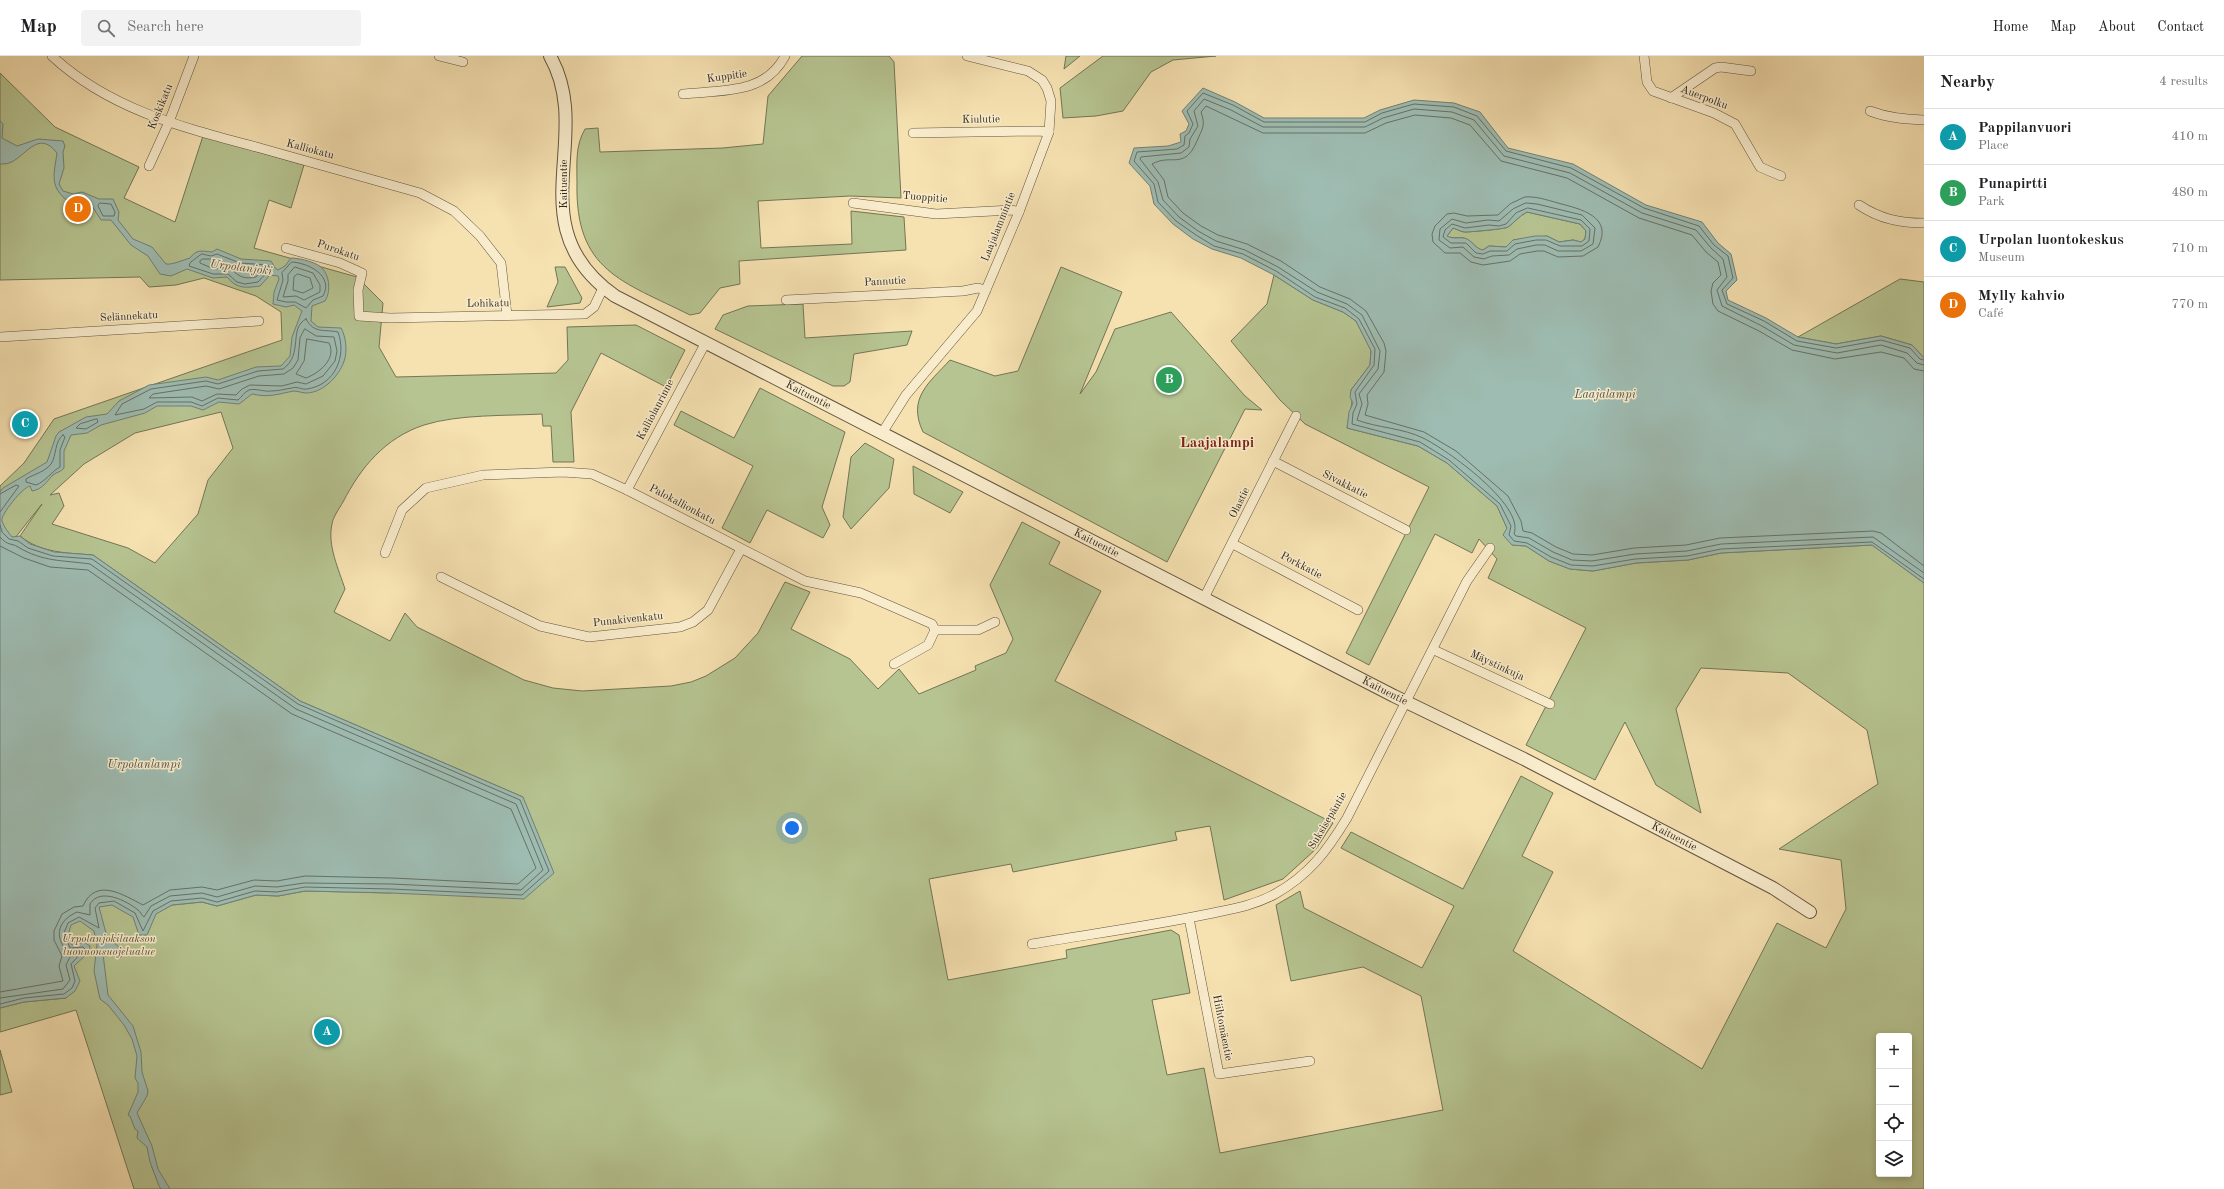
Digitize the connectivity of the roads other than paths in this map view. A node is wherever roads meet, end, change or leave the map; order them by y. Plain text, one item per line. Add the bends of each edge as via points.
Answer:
1 (52, 56) edge
2 (194, 56) edge
3 (439, 56) edge
4 (550, 56) edge
5 (784, 56) edge
6 (967, 56) edge
7 (1644, 56) edge
8 (463, 62) dead end
9 (1751, 71) dead end
10 (683, 94) dead end
11 (1671, 98) junction
12 (1870, 111) dead end
13 (1924, 120) edge
14 (169, 122) junction
15 (1049, 132) junction
16 (913, 133) dead end
17 (150, 166) dead end
18 (1781, 176) dead end
19 (853, 203) dead end
20 (1859, 205) dead end
21 (1019, 212) junction
22 (1924, 223) edge
23 (286, 248) dead end
24 (603, 288) junction
25 (986, 290) junction
26 (786, 300) dead end
27 (507, 315) junction
28 (359, 316) joint
29 (259, 321) dead end
30 (0, 337) edge
31 (706, 342) junction
32 (1296, 416) dead end
33 (882, 433) junction
34 (1273, 461) junction
35 (627, 490) junction
36 (1406, 530) dead end
37 (1233, 544) junction
38 (1490, 548) dead end
39 (740, 549) junction
40 (385, 553) dead end
41 (441, 577) dead end
42 (1204, 598) junction
43 (1358, 610) dead end
44 (995, 622) dead end
45 (935, 630) junction
46 (1434, 650) junction
47 (894, 664) dead end
48 (1406, 702) junction
49 (1550, 704) dead end
50 (1810, 912) dead end
51 (1189, 918) junction
52 (1032, 944) dead end
53 (1310, 1061) dead end

1 - 14 street, Kalliokatu via 93,89 121,104
2 - 14 street, Koskikatu
3 - 8 street
4 - 24 street, Kaituentie via 560,82 565,106 562,193 565,225 572,247 585,269
5 - 10 street, Kuppitie via 771,75 757,84
6 - 15 street, Laajalammintie via 1028,71 1042,80 1051,101
7 - 11 street, Auerpolku via 1647,82 1653,91
9 - 11 street via 1714,68
11 - 18 street, Auerpolku via 1714,113 1735,124 1760,167
12 - 13 street via 1901,119
14 - 17 street, Koskikatu
14 - 27 street, Kalliokatu via 420,193 454,211 480,236 501,263
15 - 16 street, Kiulutie
15 - 21 street, Laajalammintie
19 - 21 street, Tuoppitie via 936,214 1012,210
20 - 22 street via 1874,215 1894,221
21 - 25 street, Laajalammintie
23 - 28 street, Purokatu via 340,263 362,273 358,290
24 - 27 street, Lohikatu via 594,307 585,314
24 - 31 street, Kaituentie
25 - 26 street, Pannutie via 978,288 963,291
25 - 33 street, Laajalammintie via 971,319 906,395
27 - 28 street, Lohikatu via 390,318
29 - 30 street, Selännekatu
31 - 33 street, Kaituentie
31 - 35 street, Kalliolanrinne
32 - 34 street, Olastie
33 - 42 street, Kaituentie
34 - 36 street, Sivakkatie
34 - 37 street, Olastie
35 - 39 street, Palokallionkatu
35 - 40 street, Palokallionkatu via 592,474 563,472 483,475 426,488 402,510
37 - 42 street, Olastie
37 - 43 street, Porkkatie
38 - 46 street, Suksisepäntie via 1468,581
39 - 41 street, Punakivenkatu via 708,610 693,622 680,627 589,636 540,626
39 - 45 street, Palokallionkatu via 806,581 861,593 932,624
42 - 48 street, Kaituentie
44 - 45 street via 978,630
45 - 47 street via 928,644
46 - 48 street, Suksisepäntie
46 - 49 street, Mäystinkuja
48 - 50 street, Kaituentie via 1524,759 1773,888
48 - 51 street, Suksisepäntie via 1346,818 1328,849 1316,863 1286,887 1255,904
51 - 52 street, Suksisepäntie
51 - 53 street, Hiihtomäentie via 1218,1074

